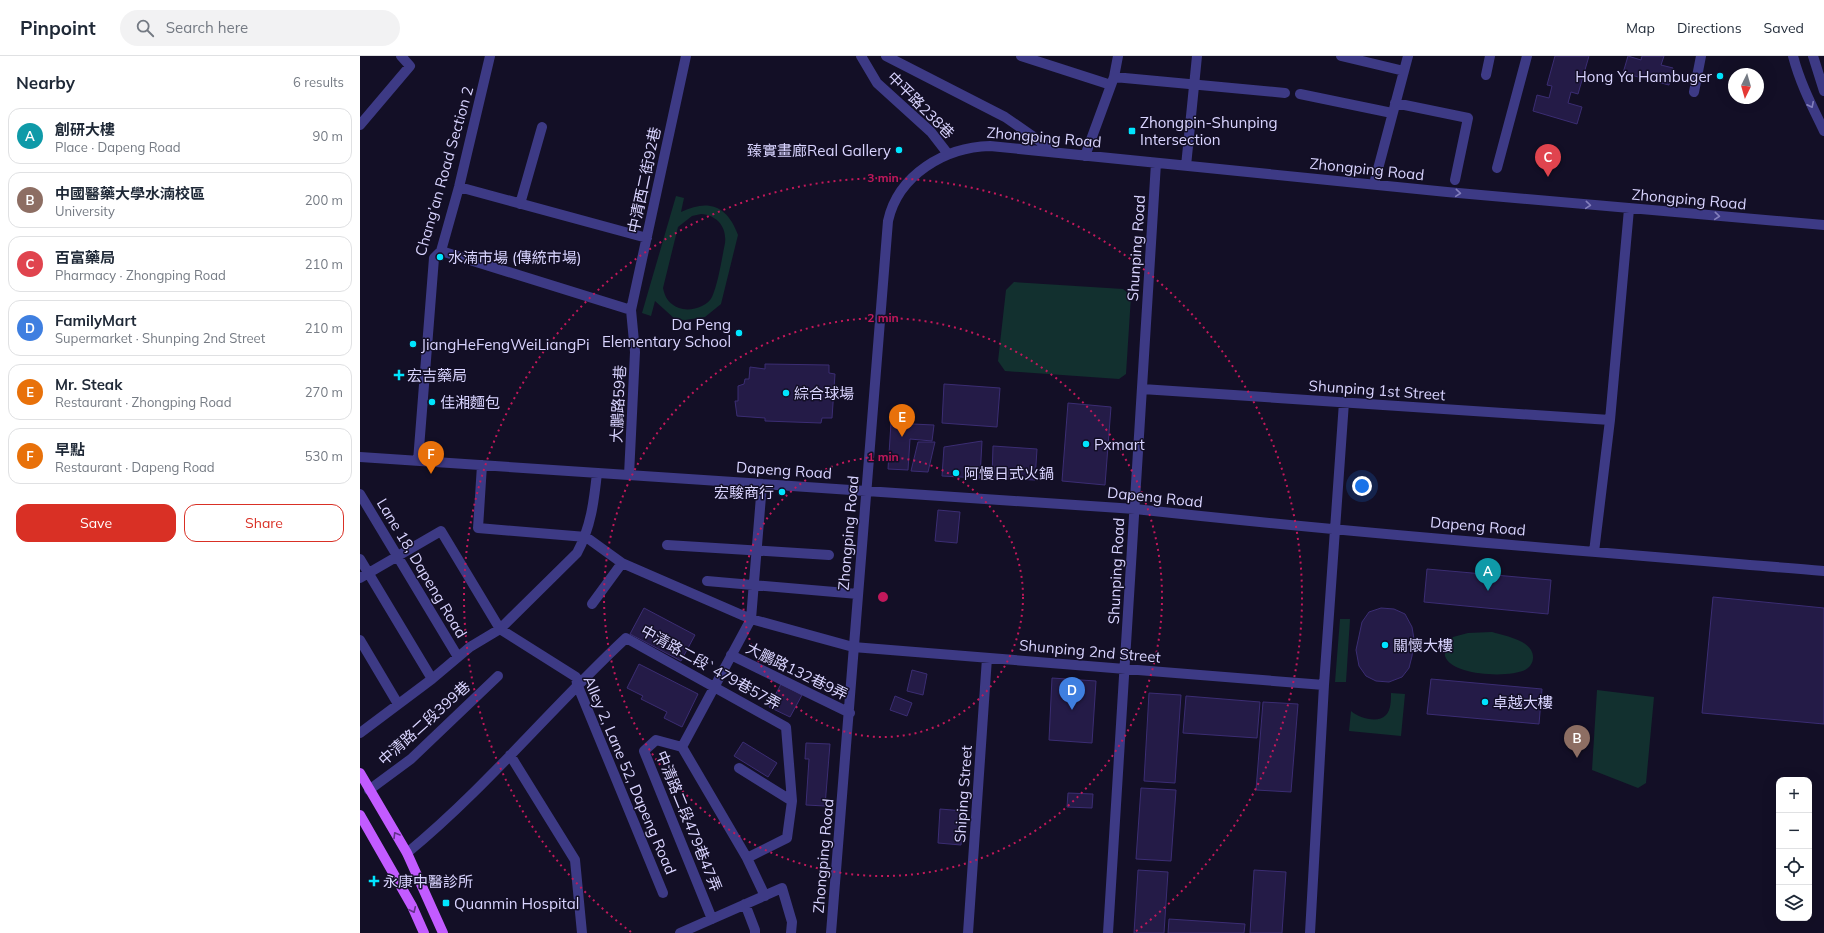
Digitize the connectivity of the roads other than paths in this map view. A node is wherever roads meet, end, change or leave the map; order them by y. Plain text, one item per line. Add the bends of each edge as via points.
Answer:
1 (401, 56) edge
2 (490, 56) edge
3 (686, 56) edge
4 (861, 56) edge
5 (886, 56) edge
6 (1021, 56) edge
7 (1118, 56) edge
8 (1197, 56) edge
9 (1341, 56) edge
10 (1408, 56) edge
11 (1490, 56) edge
12 (1527, 56) edge
13 (1701, 56) edge
14 (1793, 56) edge
15 (1813, 56) edge
16 (1404, 71) junction
17 (1486, 75) dead end
18 (1113, 81) junction
19 (1194, 84) junction
20 (1824, 91) edge
21 (1694, 92) dead end
22 (1285, 93) dead end
23 (1300, 94) dead end
24 (1394, 108) junction
25 (360, 125) edge
26 (542, 127) dead end
27 (1824, 131) edge
28 (1055, 152) junction
29 (948, 154) junction
30 (1085, 156) junction
31 (1156, 163) junction
32 (1186, 166) junction
33 (1497, 168) dead end
34 (1455, 180) dead end
35 (1374, 184) junction
36 (459, 188) junction
37 (520, 204) junction
38 (1629, 209) junction
39 (1824, 225) edge
40 (647, 238) junction
41 (441, 251) junction
42 (632, 310) junction
43 (1142, 389) junction
44 (1344, 402) junction
45 (1610, 420) junction
46 (360, 457) edge
47 (418, 461) junction
48 (482, 465) junction
49 (598, 473) junction
50 (629, 475) junction
51 (762, 484) junction
52 (866, 491) junction
53 (360, 494) edge
54 (1135, 509) junction
55 (1334, 528) junction
56 (586, 537) junction
57 (666, 544) dead end
58 (757, 550) junction
59 (1594, 552) junction
60 (828, 555) dead end
61 (398, 557) junction
62 (360, 559) edge
63 (622, 563) junction
64 (1824, 571) edge
65 (369, 573) junction
66 (360, 578) edge
67 (707, 581) dead end
68 (754, 584) junction
69 (858, 594) junction
70 (592, 604) dead end
71 (751, 618) junction
72 (500, 629) junction
73 (360, 640) edge
74 (853, 647) junction
75 (732, 655) junction
76 (458, 657) junction
77 (987, 658) junction
78 (1125, 668) junction
79 (498, 676) dead end
80 (432, 679) junction
81 (577, 684) junction
82 (1324, 685) junction
83 (714, 687) junction
84 (398, 704) junction
85 (850, 714) junction
86 (360, 733) edge
87 (682, 748) junction
88 (510, 755) junction
89 (739, 768) dead end
90 (360, 773) edge
91 (369, 790) junction
92 (792, 801) junction
93 (360, 815) edge
94 (407, 853) junction
95 (747, 858) junction
96 (663, 893) dead end
97 (765, 896) junction
98 (745, 904) junction
99 (712, 919) junction
100 (695, 930) edge
101 (424, 933) edge
102 (443, 933) edge
103 (582, 933) edge
104 (680, 933) edge
105 (754, 933) edge
106 (791, 933) edge
107 (831, 933) edge
108 (968, 933) edge
109 (1108, 933) edge
110 (1310, 933) edge

1 - 25 street via 410,66
2 - 36 street, Chang’an Road Section 2
3 - 40 street, 中清西二街92巷
4 - 29 street, 中平路238巷 via 877,82 931,132
5 - 28 street via 1005,118
6 - 18 street
7 - 18 street
8 - 19 street
9 - 16 street
10 - 16 street
11 - 17 street
12 - 33 street
13 - 21 street
14 -> 27 street via 1799,78
15 - 20 street
16 - 24 street
18 - 19 street
18 - 30 street
19 - 22 street
19 - 32 street
23 - 24 street
24 - 34 street via 1468,118
24 - 35 street
26 - 37 street
28 - 29 street, Zhongping Road via 990,146
28 - 30 street, Zhongping Road
29 - 52 street, Zhongping Road via 920,171 898,194 890,211
30 - 31 street, Zhongping Road
31 - 32 street, Zhongping Road
31 - 43 street, Shunping Road
32 - 35 street, Zhongping Road
35 -> 38 street, Zhongping Road
36 - 37 street
36 - 41 street, Chang’an Road Section 2
37 - 40 street
38 -> 39 street, Zhongping Road
38 - 45 street
40 - 42 street, 中清西二街92巷
41 - 42 street
41 - 47 street, Chang’an Road Section 2 via 434,258
42 - 50 street, 大鵬路59巷 via 636,352
43 - 44 street, Shunping 1st Street
43 - 54 street, Shunping Road
44 - 45 street, Shunping 1st Street
44 - 55 street
45 - 59 street
46 - 47 street, Dapeng Road
47 - 48 street, Dapeng Road
48 - 49 street, Dapeng Road
48 - 56 street via 478,528
49 - 50 street, Dapeng Road
49 - 56 street
50 - 51 street, Dapeng Road
51 - 52 street, Dapeng Road
51 - 58 street
52 - 54 street, Dapeng Road
52 - 69 street, Zhongping Road
53 - 61 street, Lane 18, Dapeng Road
54 - 55 street, Dapeng Road
54 - 78 street, Shunping Road
55 - 59 street, Dapeng Road
55 - 82 street
56 - 63 street, Shunping 2nd Street
56 - 72 street via 577,553
57 - 58 street
58 - 60 street
58 - 68 street
59 - 64 street, Dapeng Road
61 - 65 street
61 - 72 street, Alley 2, Lane 52, Dapeng Road via 441,531
61 - 76 street, Lane 18, Dapeng Road
62 - 65 street
63 - 70 street
63 - 71 street, Shunping 2nd Street
65 - 66 street
65 - 80 street
67 - 68 street
68 - 69 street
68 - 71 street
69 - 74 street, Zhongping Road
71 - 74 street, Shunping 2nd Street
71 - 75 street
72 - 76 street
72 - 81 street, Alley 2, Lane 52, Dapeng Road via 576,677
73 - 84 street
74 - 77 street, Shunping 2nd Street
74 - 85 street, Zhongping Road
75 - 83 street
75 - 85 street, 大鵬路132巷9弄
76 - 80 street
77 - 78 street, Shunping 2nd Street
77 - 108 street, Shiping Street
78 - 82 street, Shunping 2nd Street
78 - 109 street, Shunping Road
79 - 91 street, 中清路二段399巷 via 411,759
80 - 84 street
81 - 83 street, 中清路二段ˋ479巷57弄 via 626,638
81 - 88 street, 中清路二段ˋ479巷57弄
81 - 96 street, Alley 2, Lane 52, Dapeng Road
82 - 110 street
83 - 87 street
83 - 92 street, 中清路二段ˋ479巷57弄 via 786,727
84 - 86 street
85 - 107 street, Zhongping Road
87 - 95 street
87 - 99 street, 中清路二段479巷47弄 via 656,740 644,751
88 - 94 street, 中清路二段ˋ479巷57弄 via 444,822
88 - 103 street via 575,860
89 - 92 street
90 - 91 main road
94 -> 91 main road
92 - 95 street, 中清路二段ˋ479巷57弄 via 787,838
93 -> 101 main road via 412,906
94 - 102 main road
95 - 97 street
97 - 98 street
97 - 106 street via 782,888 792,922
98 - 99 street
98 - 105 street
99 - 100 street
100 - 104 street

